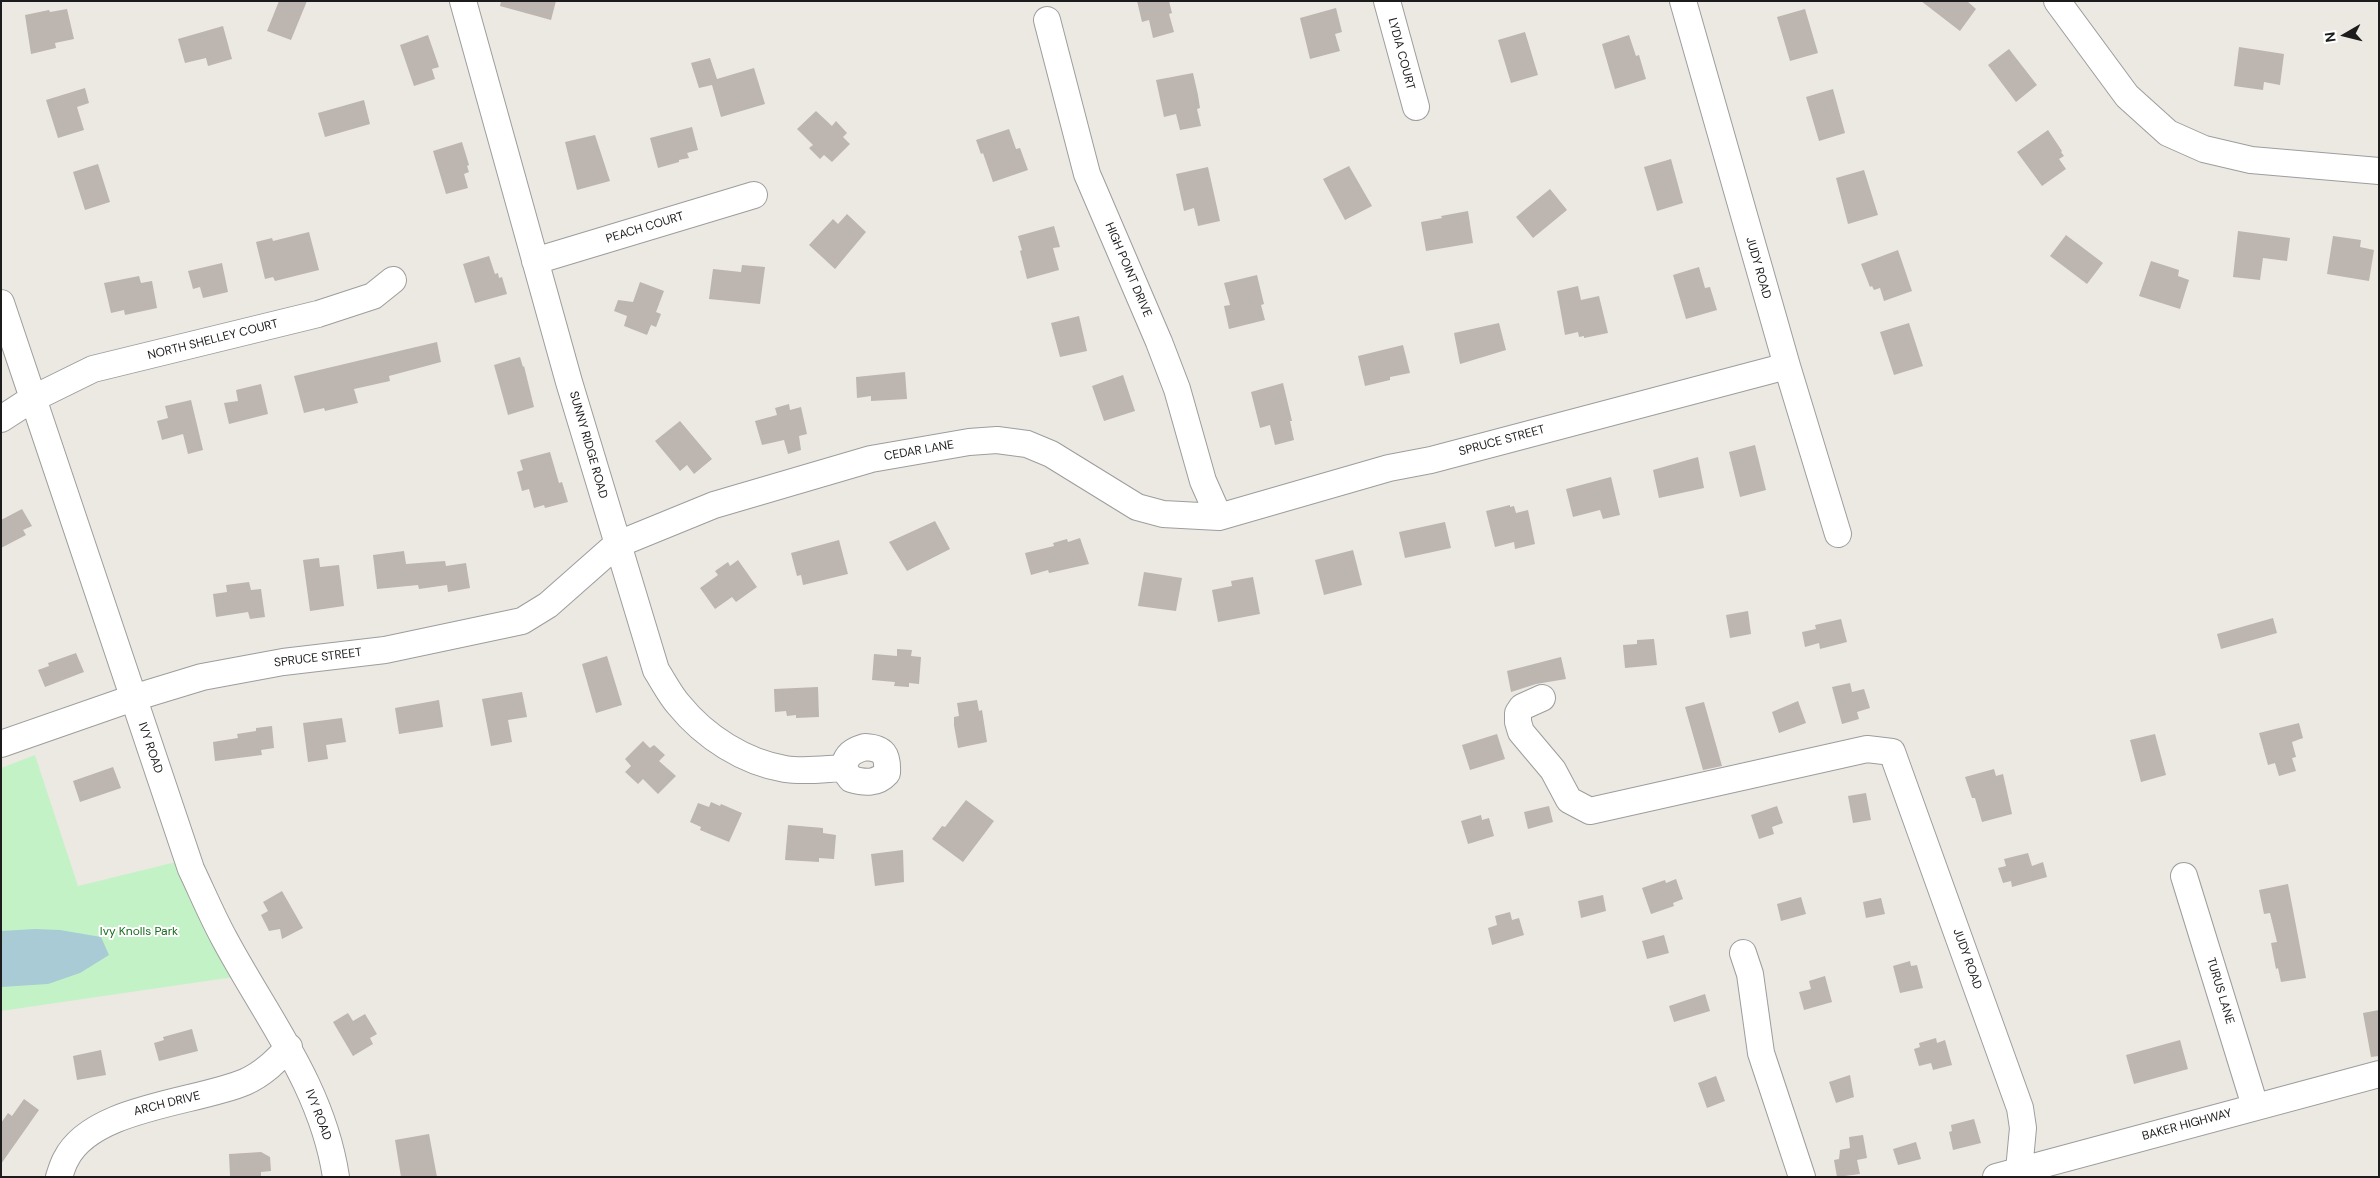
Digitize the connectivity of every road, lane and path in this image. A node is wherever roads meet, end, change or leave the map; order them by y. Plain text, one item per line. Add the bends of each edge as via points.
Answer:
1 (463, 1) edge
2 (1387, 1) edge
3 (1683, 1) edge
4 (2057, 1) edge
5 (1047, 20) dead end
6 (1416, 107) dead end
7 (2379, 171) edge
8 (754, 194) dead end
9 (535, 261) junction
10 (393, 280) dead end
11 (1, 303) edge
12 (1786, 366) junction
13 (32, 399) junction
14 (1, 419) edge
15 (1219, 517) junction
16 (1838, 534) dead end
17 (616, 545) junction
18 (133, 698) junction
19 (1542, 698) dead end
20 (1, 744) edge
21 (843, 768) dead end
22 (2184, 876) dead end
23 (1743, 953) dead end
24 (289, 1047) junction
25 (2379, 1074) edge
26 (2255, 1106) junction
27 (2008, 1174) edge
28 (59, 1177) edge
29 (336, 1177) edge
30 (1802, 1177) edge

1 - 9 street, SUNNY RIDGE ROAD
2 - 6 street, LYDIA COURT
3 - 12 street, JUDY ROAD
4 - 7 street via 2128,96 2168,133 2204,149 2251,160
5 - 15 street, HIGH POINT DRIVE via 1087,174 1159,342 1203,480
8 - 9 street, PEACH COURT
9 - 17 street, SUNNY RIDGE ROAD
10 - 13 street, NORTH SHELLEY COURT via 373,296 347,305 93,369
11 - 13 street, IVY ROAD
12 - 15 street, SPRUCE STREET via 1431,460 1389,468
12 - 16 street, JUDY ROAD
13 - 14 street, NORTH SHELLEY COURT
13 - 18 street, IVY ROAD
15 - 17 street, CEDAR LANE via 1163,514 1137,507 1051,454 1026,444 997,440 871,459 714,505
17 - 18 street, SPRUCE STREET via 548,605 522,621 385,650 283,662 202,677
17 - 21 street, SUNNY RIDGE ROAD via 656,670 678,704 699,726 751,760 786,769
18 - 20 street, SPRUCE STREET
18 - 24 street, IVY ROAD via 192,869 224,938
19 - 27 street, JUDY ROAD via 1522,707 1518,713 1522,732 1552,770 1569,800 1590,811 1867,749 1892,752 2020,1108 2022,1128
22 - 26 street, TURUS LANE
23 - 30 street via 1750,974 1761,1054
24 - 28 street, ARCH DRIVE via 266,1070 245,1082 126,1115 98,1127 66,1158
24 - 29 street, IVY ROAD via 318,1108
25 - 26 street, BAKER HIGHWAY
26 - 27 street, BAKER HIGHWAY

